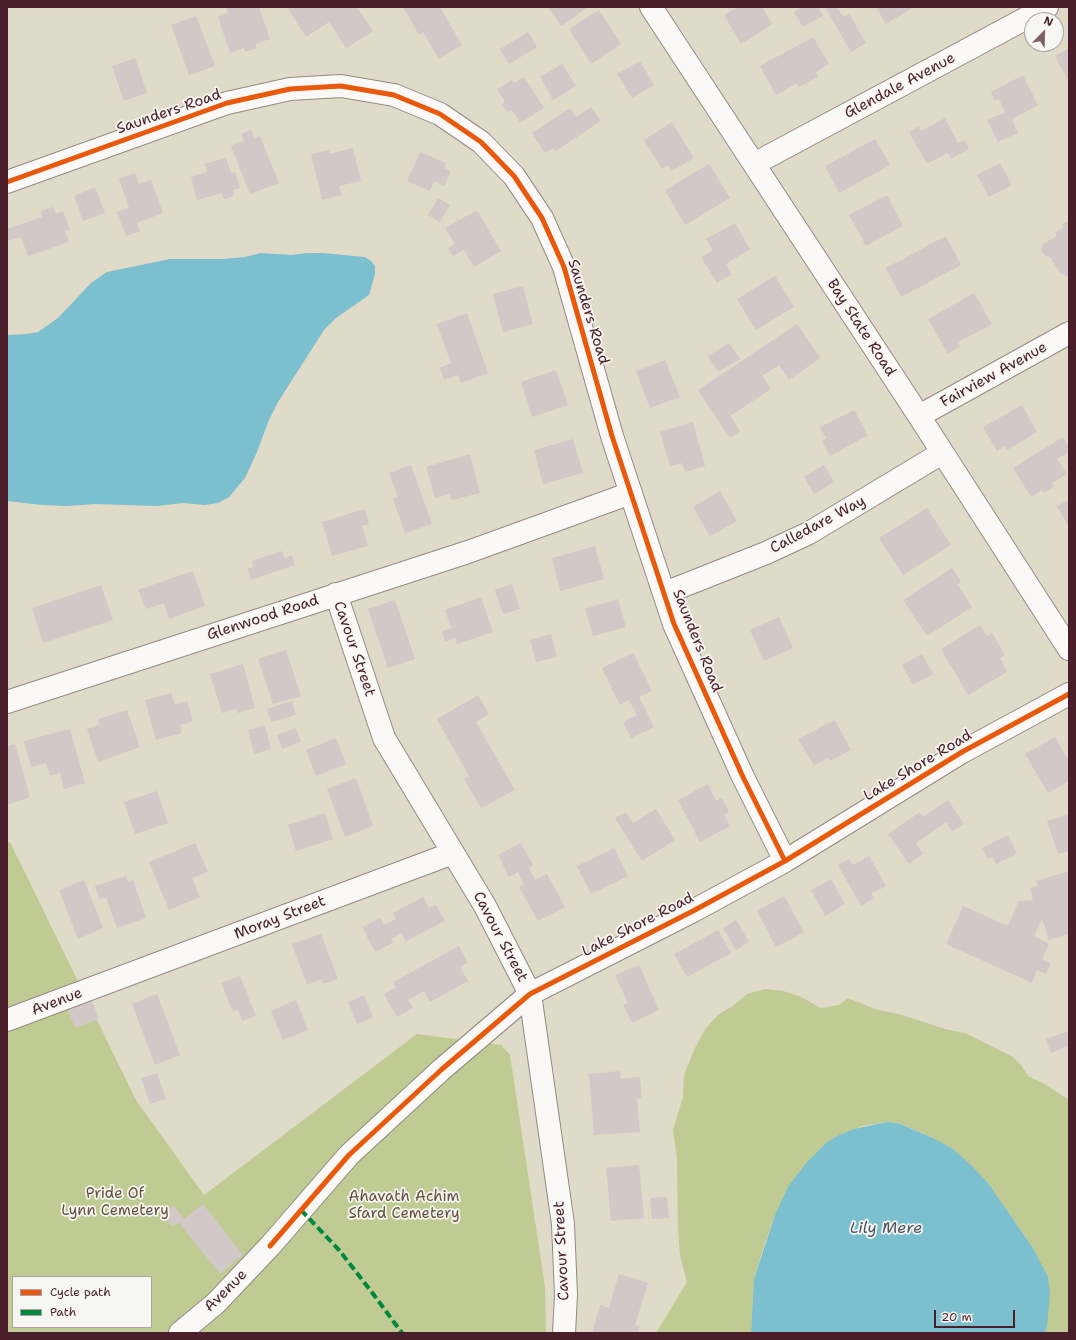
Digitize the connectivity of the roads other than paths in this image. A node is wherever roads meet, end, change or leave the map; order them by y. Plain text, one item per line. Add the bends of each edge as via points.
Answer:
1 (651, 7) edge
2 (1046, 7) edge
3 (754, 164) junction
4 (7, 182) edge
5 (1069, 334) edge
6 (919, 416) junction
7 (942, 453) junction
8 (631, 493) junction
9 (665, 593) junction
10 (336, 594) junction
11 (1069, 649) edge
12 (1069, 694) edge
13 (7, 702) edge
14 (453, 853) junction
15 (785, 861) junction
16 (106, 983) joint
17 (530, 994) junction
18 (7, 1020) edge
19 (270, 1246) joint
20 (180, 1333) edge
21 (564, 1333) edge

1 - 3 street, Bay State Road
2 - 3 street, Glendale Avenue
3 - 6 street, Bay State Road
4 - 8 street, Saunders Road via 227,103 290,89 341,86 394,95 440,114 481,142 514,176 542,218 564,267 612,436
5 - 6 street, Fairview Avenue
6 - 7 street, Bay State Road
7 - 9 street, Calledare Way via 809,533
7 - 11 street, Bay State Road
8 - 9 street, Saunders Road
8 - 10 street, Glenwood Road via 468,552
9 - 15 street, Saunders Road via 674,624 742,777
10 - 13 street, Glenwood Road
10 - 14 street, Cavour Street via 384,738
12 - 15 street, Lake Shore Road via 962,752
14 - 16 street, Moray Street
14 - 17 street, Cavour Street via 485,906
15 - 17 street, Lake Shore Road
16 - 18 street, Avenue
17 - 19 street, Lake Shore Road via 441,1070 349,1155
17 - 21 street, Cavour Street via 563,1224 566,1294
19 - 20 street, Avenue via 216,1303

